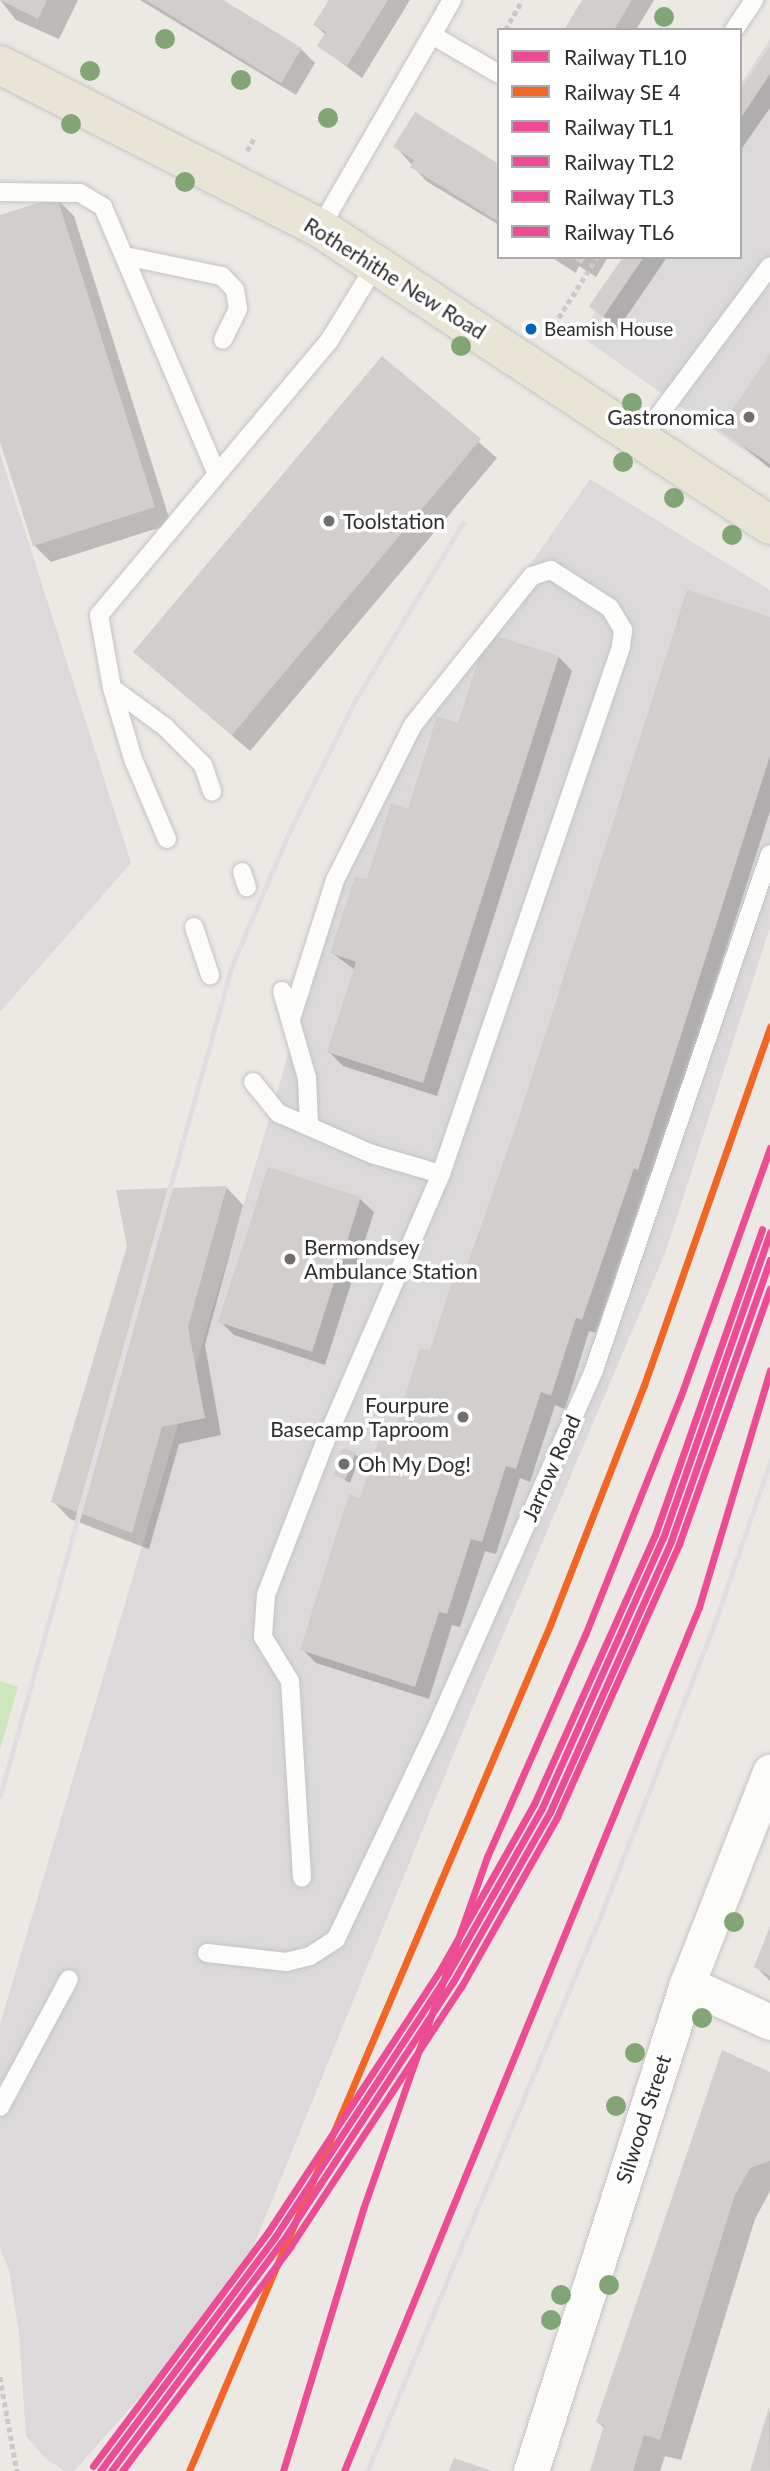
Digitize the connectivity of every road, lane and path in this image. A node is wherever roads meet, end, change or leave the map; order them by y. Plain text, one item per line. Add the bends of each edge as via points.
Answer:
1 (452, 0) edge
2 (522, 0) edge
3 (754, 0) edge
4 (506, 28) edge
5 (735, 28) edge
6 (432, 35) junction
7 (0, 65) edge
8 (497, 73) edge
9 (0, 192) edge
10 (320, 228) junction
11 (125, 256) junction
12 (596, 259) edge
13 (377, 264) junction
14 (770, 266) edge
15 (554, 325) dead end
16 (223, 340) dead end
17 (642, 438) junction
18 (217, 474) junction
19 (770, 525) edge
20 (112, 688) junction
21 (212, 791) dead end
22 (167, 839) dead end
23 (770, 853) edge
24 (194, 928) dead end
25 (210, 975) dead end
26 (282, 991) dead end
27 (291, 1019) junction
28 (253, 1082) dead end
29 (309, 1124) junction
30 (441, 1174) junction
31 (770, 1772) edge
32 (302, 1878) dead end
33 (207, 1953) dead end
34 (69, 1979) dead end
35 (687, 1984) junction
36 (770, 2022) edge
37 (0, 2107) edge
38 (0, 2377) edge
39 (17, 2471) edge
40 (531, 2471) edge

1 - 6 lane
2 - 4 path
3 - 5 lane
6 - 8 lane
6 - 10 lane
7 - 10 main road, Rotherhithe New Road
9 - 11 lane via 91,196 103,207
10 - 13 main road, Rotherhithe New Road
11 - 16 lane via 222,276 234,290 238,309
11 - 18 lane
12 - 15 path
13 - 17 main road, Rotherhithe New Road
13 - 18 lane via 329,341
14 - 17 lane
17 - 19 main road, Rotherhithe New Road
18 - 20 lane via 99,615
20 - 21 lane via 165,727 203,765
20 - 22 lane via 133,759
23 - 33 lane, Jarrow Road via 594,1370 434,1733 336,1940 310,1956 286,1962
24 - 25 lane
26 - 27 lane
27 - 29 lane via 307,1077
27 - 30 lane via 335,880 413,725 532,576 551,569 610,608 623,629 621,647
28 - 29 lane via 278,1113
29 - 30 lane via 372,1154
30 - 32 lane via 325,1442 266,1595 262,1637 290,1681
31 - 35 street, Silwood Street
34 - 37 lane
35 - 36 street
35 - 40 street, Silwood Street
38 - 39 path

